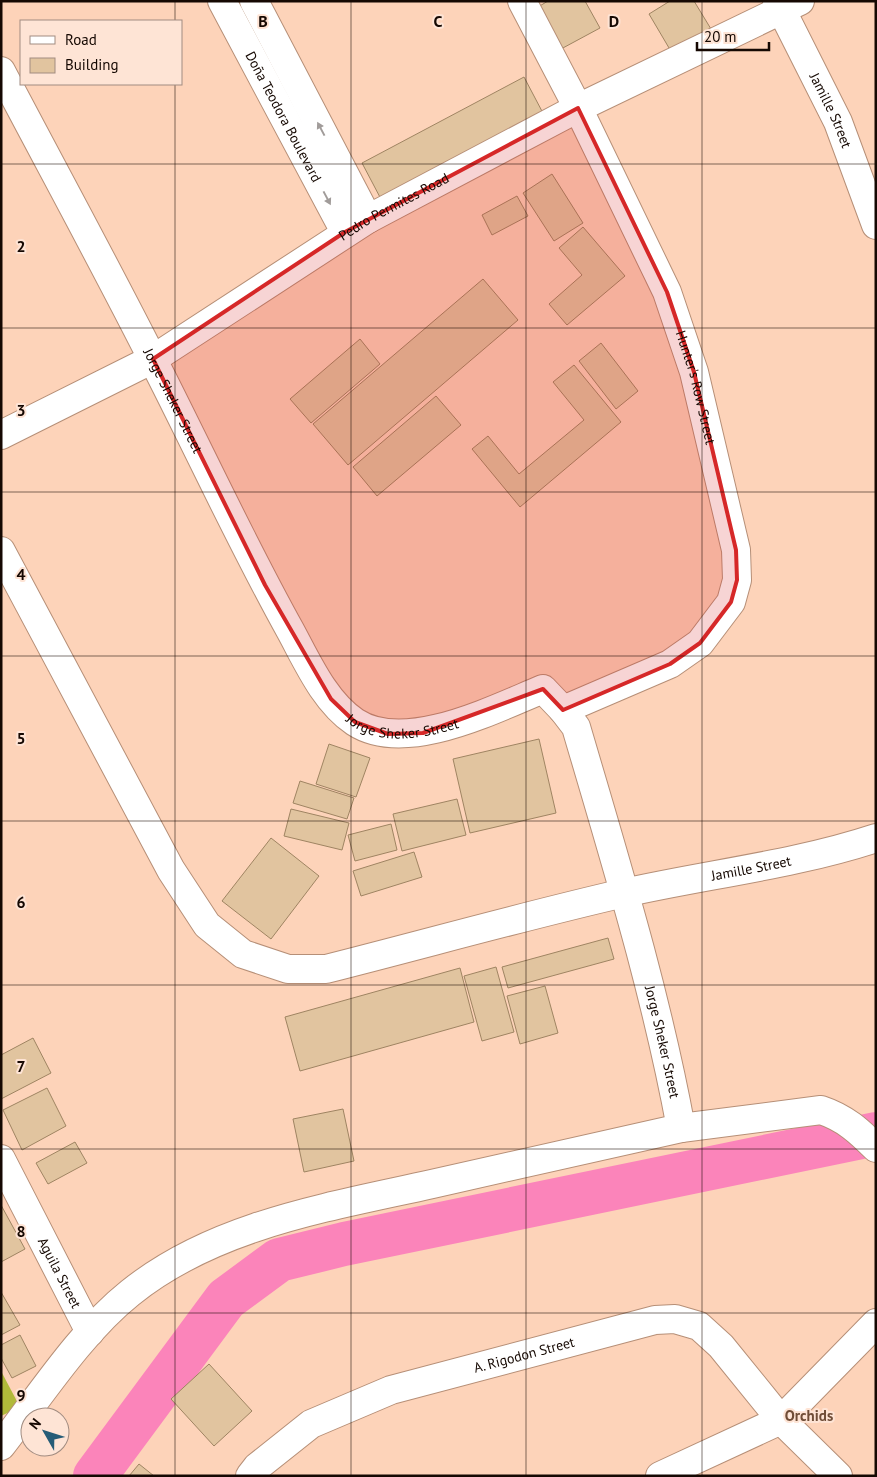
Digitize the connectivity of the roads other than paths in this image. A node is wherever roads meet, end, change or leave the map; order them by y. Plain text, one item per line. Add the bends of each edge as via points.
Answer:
1 (222, 1) edge
2 (254, 1) edge
3 (522, 1) edge
4 (786, 4) edge
5 (1, 72) edge
6 (578, 108) junction
7 (356, 225) junction
8 (876, 225) edge
9 (153, 359) junction
10 (1, 436) edge
11 (1, 551) edge
12 (563, 710) junction
13 (876, 838) edge
14 (625, 893) junction
15 (680, 1128) junction
16 (876, 1148) edge
17 (1, 1159) edge
18 (876, 1323) edge
19 (90, 1332) junction
20 (781, 1420) junction
21 (1, 1446) edge
22 (250, 1476) edge
23 (660, 1476) edge
24 (838, 1476) edge

1 -> 7 street, Doña Teodora Boulevard
7 -> 2 street, Doña Teodora Boulevard
3 - 6 street, Hunter's Row Street
4 - 6 street, Pedro Permites Road
4 - 8 street, Jamille Street via 838,122
5 - 9 street, Jorge Sheker Street
6 - 7 street, Pedro Permites Road
6 - 12 street, Hunter's Row Street via 667,292 694,372 736,550 737,580 730,602 700,643 670,664
7 - 9 street, Pedro Permites Road
9 - 10 street, Pedro Permites Road
9 - 12 street, Jorge Sheker Street via 265,585 302,652 331,699 355,722 388,734 423,733 543,690
11 - 14 street, Jamille Street via 171,870 208,925 244,954 288,969 326,969
12 - 14 street, Jorge Sheker Street via 576,728
13 - 14 street, Jamille Street via 769,866
14 - 15 street, Jorge Sheker Street via 670,1072
15 - 16 street via 821,1110 855,1127
15 - 19 street via 366,1198 263,1225 188,1255 130,1293
17 - 19 street, Aguila Street
18 - 20 street
19 - 21 street
20 - 22 street, A. Rigodon Street via 721,1346 699,1326 675,1319 654,1320 391,1390 311,1424
20 - 23 street
20 - 24 street, A. Rigodon Street

